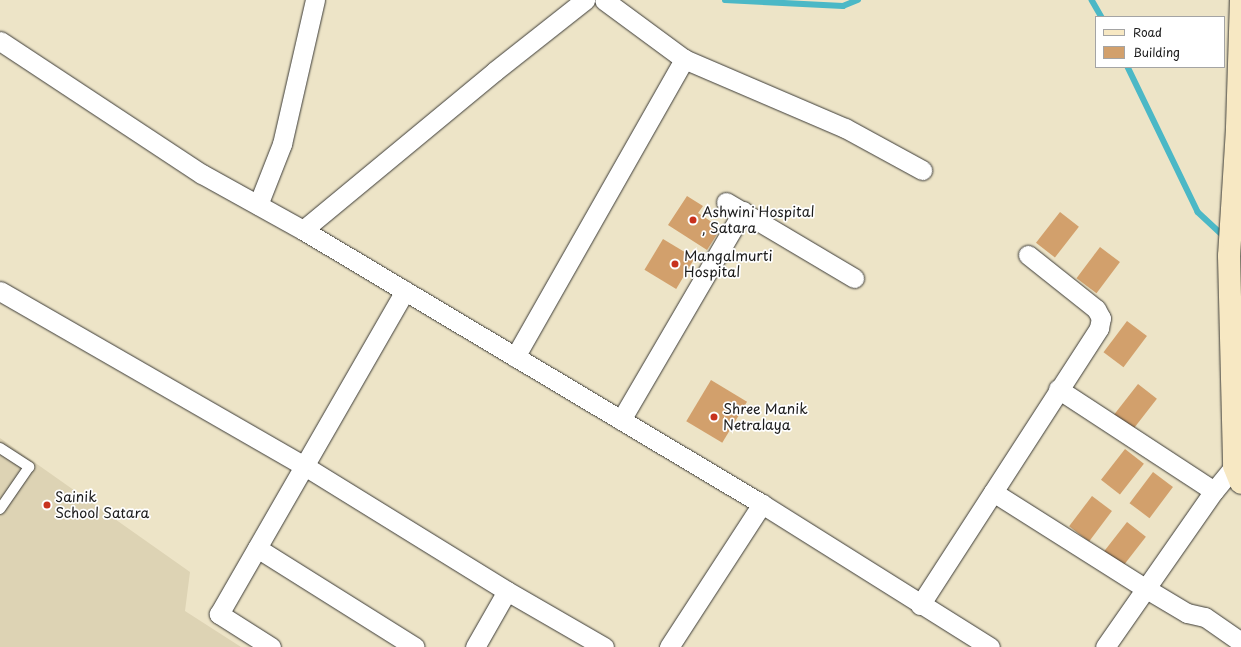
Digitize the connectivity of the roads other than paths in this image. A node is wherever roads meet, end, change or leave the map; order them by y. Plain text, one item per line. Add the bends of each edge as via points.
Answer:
1 (315, 0) edge
2 (586, 0) edge
3 (604, 0) edge
4 (1241, 0) edge
5 (0, 41) edge
6 (684, 59) junction
7 (922, 170) dead end
8 (726, 202) dead end
9 (258, 206) junction
10 (743, 212) junction
11 (302, 230) junction
12 (1235, 254) edge
13 (1028, 255) dead end
14 (854, 278) dead end
15 (0, 291) edge
16 (405, 292) junction
17 (515, 357) junction
18 (1058, 389) junction
19 (621, 420) junction
20 (0, 448) edge
21 (303, 465) junction
22 (1239, 469) edge
23 (1214, 491) junction
24 (993, 492) junction
25 (762, 504) junction
26 (0, 509) edge
27 (257, 548) junction
28 (1145, 588) junction
29 (507, 591) junction
30 (920, 605) junction
31 (1236, 638) edge
32 (271, 647) edge
33 (415, 647) edge
34 (474, 647) edge
35 (604, 647) edge
36 (669, 647) edge
37 (990, 647) edge
38 (1105, 647) edge

1 - 9 street via 282,144
2 - 11 street via 495,71
3 - 6 street
4 - 12 street
5 - 9 street via 202,174
6 - 7 street via 845,128
6 - 17 street
8 - 10 street
9 - 11 street
10 - 14 street
10 - 19 street
11 - 16 street
12 - 22 street
13 - 18 street via 1096,309 1101,318 1099,328
15 - 21 street
16 - 17 street
16 - 21 street
17 - 19 street
18 - 23 street
18 - 24 street
19 - 25 street
20 - 26 lane via 29,467
21 - 27 street
21 - 29 street
22 - 23 street
23 - 28 street
24 - 28 street
24 - 30 street
25 - 30 street
25 - 36 street
27 - 32 street via 219,614
27 - 33 street
28 - 31 street via 1187,613 1205,617
28 - 38 street
29 - 34 street
29 - 35 street
30 - 37 street

